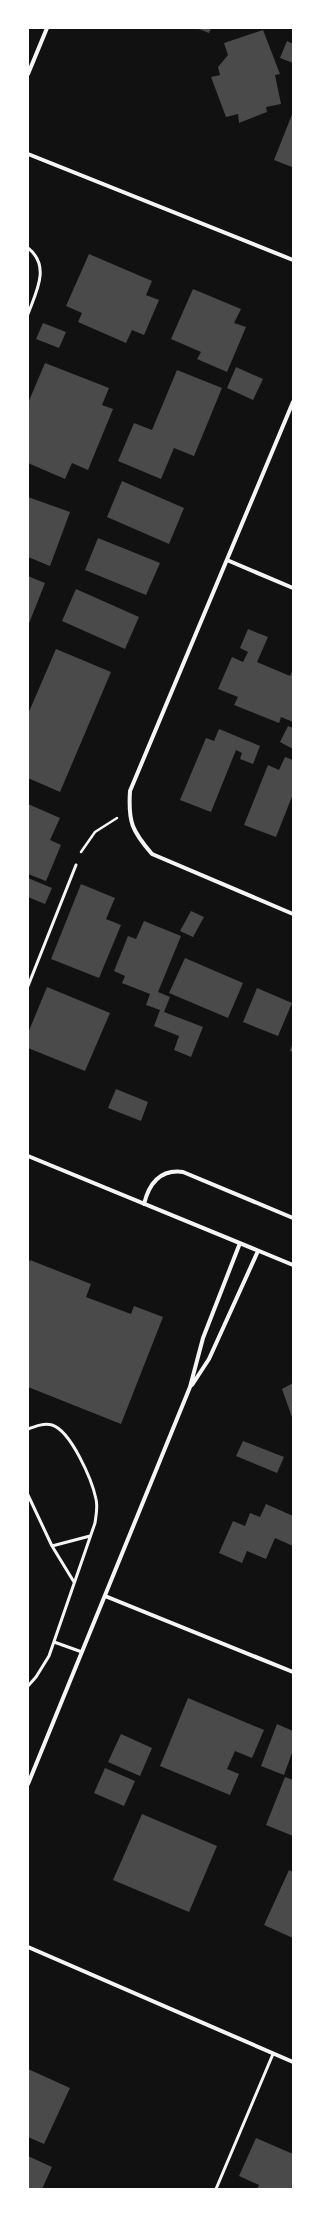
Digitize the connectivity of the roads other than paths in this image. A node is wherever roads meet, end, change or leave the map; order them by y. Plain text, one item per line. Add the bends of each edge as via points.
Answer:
1 (47, 28) edge
2 (33, 63) junction
3 (28, 68) edge
4 (28, 74) edge
5 (28, 154) edge
6 (28, 248) edge
7 (293, 260) edge
8 (28, 314) edge
9 (293, 402) edge
10 (227, 560) junction
11 (293, 588) edge
12 (76, 865) road end
13 (293, 914) edge
14 (28, 986) edge
15 (28, 1156) edge
16 (144, 1204) junction
17 (293, 1218) edge
18 (240, 1243) junction
19 (258, 1251) junction
20 (293, 1265) edge
21 (190, 1387) junction
22 (28, 1429) edge
23 (28, 1496) edge
24 (90, 1536) junction
25 (52, 1546) junction
26 (74, 1582) junction
27 (105, 1596) junction
28 (54, 1642) junction
29 (82, 1652) junction
30 (293, 1672) edge
31 (28, 1686) edge
32 (28, 1784) edge
33 (28, 1947) edge
34 (272, 2054) junction
35 (293, 2062) edge
36 (216, 2189) edge

1 - 2 street
2 - 3 lane
2 - 4 street
5 - 7 street
6 - 8 lane via 38,259 41,273
9 - 10 street
10 - 11 street
10 - 13 street via 130,792 128,813 136,835 152,854
12 - 14 lane
15 - 16 street
16 - 17 street via 153,1182 160,1176 176,1171
16 - 18 street
18 - 19 street
18 - 21 street via 201,1344
19 - 20 street
19 - 21 street via 209,1359
21 - 27 street
22 - 24 lane via 39,1424 52,1425 64,1432 72,1443 96,1500 97,1512
23 - 25 lane
24 - 25 lane
24 - 26 lane
25 - 26 lane
26 - 28 lane
27 - 29 street
27 - 30 street
28 - 29 lane
28 - 31 lane via 44,1665
29 - 32 street
33 - 34 street
34 - 35 street
34 - 36 lane

